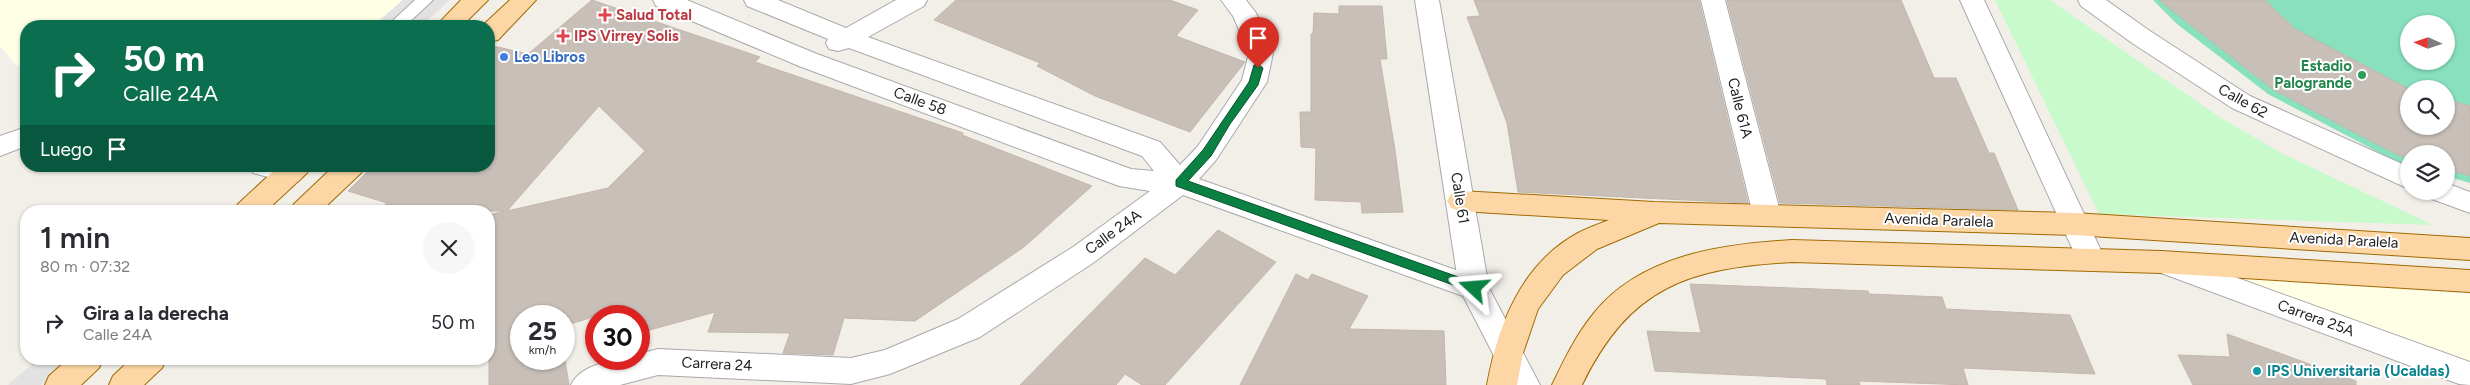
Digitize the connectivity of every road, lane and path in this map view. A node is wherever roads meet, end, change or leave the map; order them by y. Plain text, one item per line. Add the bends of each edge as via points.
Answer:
1 (425, 0) edge
2 (476, 0) edge
3 (524, 0) edge
4 (665, 0) edge
5 (756, 0) edge
6 (915, 0) edge
7 (1233, 0) edge
8 (1427, 0) edge
9 (1713, 0) edge
10 (1972, 0) edge
11 (2090, 0) edge
12 (403, 20) edge
13 (454, 20) edge
14 (495, 28) edge
15 (847, 38) junction
16 (808, 60) junction
17 (20, 138) edge
18 (0, 146) edge
19 (290, 172) edge
20 (345, 172) edge
21 (2400, 175) edge
22 (1180, 183) junction
23 (2455, 197) edge
24 (1461, 201) junction
25 (2470, 203) edge
26 (254, 205) edge
27 (310, 205) edge
28 (1657, 212) junction
29 (1767, 215) junction
30 (2074, 224) junction
31 (2470, 249) edge
32 (2091, 259) junction
33 (2161, 262) junction
34 (2470, 282) edge
35 (1474, 288) junction
36 (1508, 353) junction
37 (82, 365) edge
38 (145, 365) edge
39 (2470, 375) edge
40 (851, 378) edge
41 (60, 385) edge
42 (124, 385) edge
43 (586, 385) edge
44 (1502, 385) edge
45 (1525, 385) edge
46 (1567, 385) edge

1 - 12 lane
2 - 13 main road
3 - 14 main road
4 - 16 street, Calle 58
5 - 15 street, Calle 58
6 - 15 street
7 - 22 street, Calle 24A via 1244,14 1261,53 1254,82 1207,153
8 - 24 street, Calle 61
9 - 29 street, Calle 61A
10 - 30 street
11 - 21 street, Calle 62 via 2141,38 2241,102
15 - 16 street
15 - 22 street, Calle 58 via 1151,150
16 - 22 street, Calle 58 via 1129,179
17 - 18 street
19 - 26 main road
20 - 27 main road
22 - 35 street, Calle 58
22 - 40 street, Calle 24A via 1083,255 969,328
23 - 25 street
24 - 28 main road
24 - 35 street, Calle 61
28 - 29 main road, Avenida Paralela
28 - 36 main road, Avenida Paralela via 1588,241 1553,267 1525,304
29 - 30 main road, Avenida Paralela
30 - 31 main road, Avenida Paralela
30 - 32 street
32 - 33 main road
32 - 46 main road via 1792,251 1747,252 1706,260 1663,275 1604,319 1581,351
33 - 34 main road
33 - 39 street, Carrera 25A
35 - 36 street, Calle 61
36 - 44 main road, Avenida Paralela
36 - 45 street, Calle 61
37 - 41 main road
38 - 42 main road
40 - 43 street, Carrera 24 via 658,362 602,377

